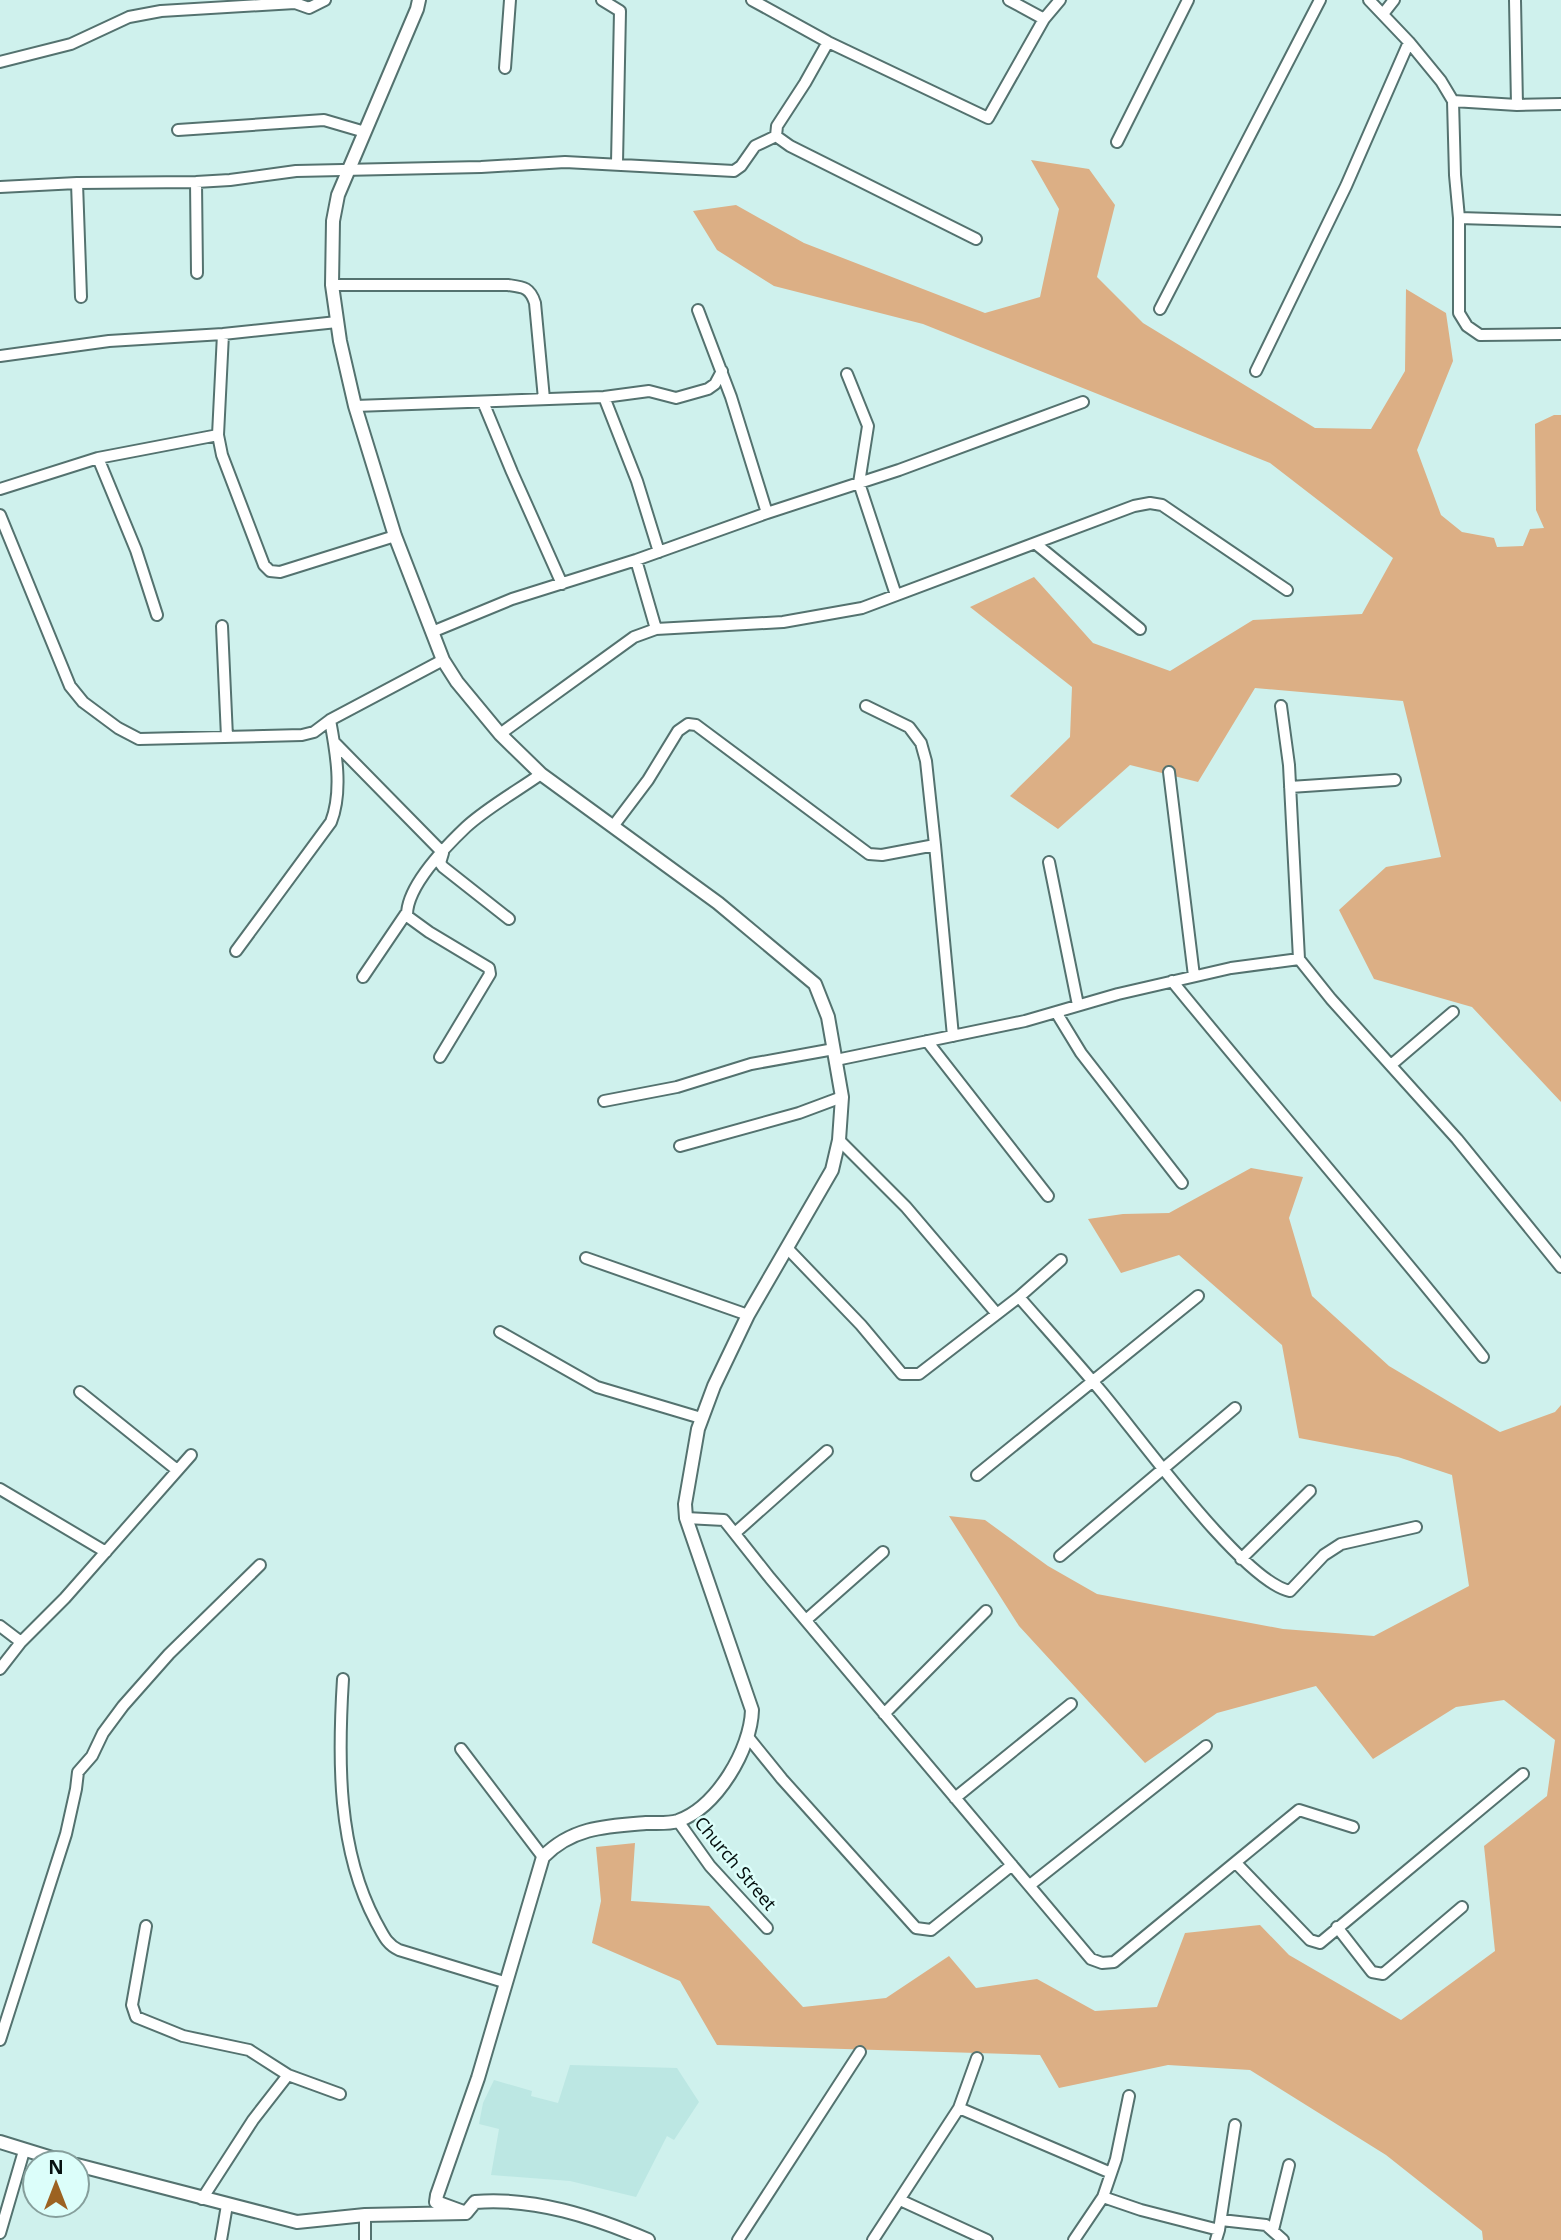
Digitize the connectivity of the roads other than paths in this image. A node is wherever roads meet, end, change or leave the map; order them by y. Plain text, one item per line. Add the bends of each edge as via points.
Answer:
1 (325, 0) edge
2 (419, 0) edge
3 (510, 0) edge
4 (602, 0) edge
5 (752, 0) edge
6 (1009, 0) edge
7 (1060, 0) edge
8 (1188, 0) edge
9 (1320, 0) edge
10 (1369, 0) edge
11 (1394, 0) edge
12 (1516, 0) edge
13 (295, 2) edge
14 (1383, 14) junction
15 (1044, 19) junction
16 (828, 42) junction
17 (1409, 42) junction
18 (0, 62) edge
19 (505, 68) dead end
20 (1453, 101) junction
21 (1561, 104) edge
22 (1517, 105) junction
23 (177, 130) dead end
24 (365, 132) junction
25 (776, 136) junction
26 (1117, 142) dead end
27 (617, 163) junction
28 (347, 171) junction
29 (77, 183) junction
30 (196, 183) junction
31 (0, 187) edge
32 (1459, 218) junction
33 (1561, 221) edge
34 (976, 239) dead end
35 (197, 273) dead end
36 (332, 285) junction
37 (81, 298) dead end
38 (1160, 309) dead end
39 (698, 310) dead end
40 (337, 322) junction
41 (223, 334) junction
42 (1561, 334) edge
43 (0, 356) edge
44 (722, 371) junction
45 (1256, 371) dead end
46 (847, 374) dead end
47 (604, 397) junction
48 (544, 400) junction
49 (483, 402) junction
50 (1083, 402) dead end
51 (355, 406) junction
52 (218, 435) junction
53 (98, 458) junction
54 (859, 484) junction
55 (0, 489) edge
56 (767, 513) junction
57 (0, 515) edge
58 (395, 536) junction
59 (1036, 544) junction
60 (659, 552) junction
61 (636, 560) junction
62 (562, 584) junction
63 (1287, 590) dead end
64 (897, 596) junction
65 (157, 615) dead end
66 (222, 626) dead end
67 (656, 629) junction
68 (1140, 629) dead end
69 (432, 632) junction
70 (443, 660) junction
71 (866, 706) dead end
72 (1281, 706) dead end
73 (330, 720) junction
74 (500, 734) junction
75 (226, 737) junction
76 (335, 743) junction
77 (1169, 772) dead end
78 (541, 774) junction
79 (1395, 780) dead end
80 (1290, 787) junction
81 (614, 825) junction
82 (935, 845) junction
83 (443, 853) junction
84 (1049, 862) dead end
85 (407, 912) junction
86 (509, 919) dead end
87 (236, 951) dead end
88 (1299, 959) junction
89 (1194, 976) junction
90 (363, 977) dead end
91 (1172, 981) junction
92 (1078, 1005) junction
93 (1056, 1012) junction
94 (1453, 1012) dead end
95 (953, 1036) junction
96 (927, 1041) junction
97 (835, 1055) junction
98 (440, 1057) dead end
99 (1391, 1065) junction
100 (842, 1097) junction
101 (604, 1101) dead end
102 (839, 1140) junction
103 (680, 1146) dead end
104 (1182, 1183) dead end
105 (1048, 1196) dead end
106 (788, 1249) junction
107 (586, 1258) dead end
108 (1061, 1259) dead end
109 (1561, 1267) edge
110 (1198, 1296) dead end
111 (1019, 1297) junction
112 (997, 1314) junction
113 (748, 1315) junction
114 (500, 1332) dead end
115 (1483, 1357) dead end
116 (1092, 1381) junction
117 (80, 1392) dead end
118 (1235, 1408) dead end
119 (701, 1418) junction
120 (827, 1451) dead end
121 (191, 1455) dead end
122 (1163, 1468) junction
123 (177, 1470) junction
124 (977, 1475) dead end
125 (0, 1489) edge
126 (1310, 1492) dead end
127 (686, 1518) junction
128 (1416, 1527) dead end
129 (735, 1533) junction
130 (106, 1552) junction
131 (883, 1552) dead end
132 (1060, 1556) dead end
133 (1241, 1559) junction
134 (260, 1565) dead end
135 (986, 1611) dead end
136 (806, 1620) junction
137 (0, 1626) edge
138 (21, 1642) junction
139 (0, 1669) edge
140 (342, 1679) dead end
141 (1071, 1704) dead end
142 (884, 1714) junction
143 (748, 1737) junction
144 (1206, 1746) dead end
145 (461, 1749) dead end
146 (1523, 1774) dead end
147 (955, 1798) junction
148 (678, 1821) junction
149 (1353, 1828) dead end
150 (543, 1857) junction
151 (1236, 1863) junction
152 (1012, 1865) junction
153 (1030, 1885) junction
154 (1462, 1908) dead end
155 (146, 1926) dead end
156 (1337, 1927) junction
157 (767, 1928) dead end
158 (505, 1982) junction
159 (0, 2040) edge
160 (860, 2052) dead end
161 (977, 2058) dead end
162 (288, 2075) junction
163 (340, 2094) dead end
164 (1129, 2096) dead end
165 (959, 2108) junction
166 (1234, 2124) dead end
167 (0, 2142) edge
168 (21, 2150) edge
169 (21, 2161) edge
170 (1289, 2165) dead end
171 (91, 2169) edge
172 (1111, 2174) junction
173 (1103, 2197) junction
174 (202, 2199) junction
175 (900, 2200) junction
176 (228, 2206) junction
177 (466, 2213) junction
178 (365, 2215) junction
179 (1218, 2230) edge
180 (1273, 2230) junction
181 (0, 2233) edge
182 (221, 2240) edge
183 (365, 2240) edge
184 (648, 2240) edge
185 (738, 2240) edge
186 (873, 2240) edge
187 (987, 2240) edge
188 (1074, 2240) edge
189 (1283, 2240) edge

1 - 13 street via 313,8
2 - 24 street
3 - 19 street
4 - 27 street via 620,11
5 - 16 street
6 - 15 street
7 - 15 street
8 - 26 street
9 - 38 street
10 - 14 street
11 - 14 street
12 - 22 street
13 - 18 street via 129,17 71,44
14 - 17 street
15 - 16 street via 988,118
16 - 25 street via 777,126
17 - 20 street
17 - 45 street via 1346,187
20 - 22 street
20 - 32 street
21 - 22 street
23 - 24 street via 324,120
24 - 28 street
25 - 27 street via 755,146 734,171
25 - 34 street
27 - 28 street
28 - 30 street via 296,171
28 - 36 street via 335,208
29 - 30 street
29 - 31 street
29 - 37 street
30 - 35 street
32 - 33 street
32 - 42 street via 1459,313 1467,326 1480,335
36 - 40 street
36 - 48 street via 526,287 534,303
39 - 44 street
40 - 41 street
40 - 51 street
41 - 43 street via 109,341
41 - 52 street
44 - 47 street via 709,389 676,398 649,391
44 - 56 street
46 - 54 street via 868,426
47 - 48 street
47 - 60 street via 638,481
48 - 49 street
49 - 51 street
49 - 62 street
50 - 54 street
51 - 58 street
52 - 53 street
52 - 58 street via 259,553 270,570 279,572
53 - 55 street
53 - 65 street
54 - 56 street
54 - 64 street
56 - 60 street
57 - 75 street via 70,686 83,702 139,738
58 - 69 street
59 - 63 street via 1134,506 1162,505
59 - 64 street
59 - 68 street
60 - 61 street
61 - 62 street
61 - 67 street
62 - 69 street
64 - 67 street via 862,608 783,622
66 - 75 street
67 - 74 street via 634,637
69 - 70 street
70 - 73 street
70 - 74 street
71 - 82 street via 909,727 921,743
72 - 80 street
73 - 75 street via 302,735
73 - 76 street
74 - 78 street
76 - 83 street
76 - 87 street via 337,792 331,822
77 - 89 street
78 - 81 street
78 - 83 street via 467,827
79 - 80 street
80 - 88 street
81 - 82 street via 678,731 688,724 696,725 869,854
81 - 97 street via 815,984 828,1017
82 - 95 street
83 - 85 street via 420,878
83 - 86 street via 443,867
84 - 92 street
85 - 90 street
85 - 98 street via 429,932 489,968 491,974
88 - 89 street
88 - 99 street
89 - 91 street
91 - 92 street
91 - 115 street
92 - 93 street
93 - 95 street
93 - 104 street via 1081,1053
94 - 99 street
95 - 96 street
96 - 97 street
96 - 105 street
97 - 100 street
97 - 101 street via 751,1063 677,1087
99 - 109 street
100 - 102 street
100 - 103 street
102 - 106 street via 832,1170
102 - 112 street via 906,1207
106 - 112 street via 902,1374 919,1374
106 - 113 street
107 - 113 street
108 - 111 street
110 - 116 street
111 - 112 street
111 - 116 street
113 - 119 street
114 - 119 street via 597,1387
116 - 122 street
116 - 124 street
117 - 123 street
118 - 122 street
119 - 127 street
120 - 129 street
121 - 123 street
122 - 132 street
122 - 133 street
123 - 130 street
125 - 130 street
126 - 133 street
127 - 129 street via 718,1518
127 - 143 street via 752,1710
128 - 133 street via 1341,1544 1290,1591 1259,1576
129 - 136 street
130 - 138 street
131 - 136 street
134 - 159 street via 123,1706 78,1772 66,1834
135 - 142 street
136 - 142 street
137 - 138 street
138 - 139 street
140 - 158 street via 339,1742 346,1828 366,1903 388,1943 399,1950
141 - 147 street
142 - 147 street
143 - 148 street via 735,1768 717,1791
143 - 152 street via 916,1928 931,1930
144 - 153 street
145 - 150 street
146 - 156 street
147 - 152 street
148 - 150 street via 608,1826 574,1834
148 - 157 street, Church Street via 710,1866
149 - 151 street via 1299,1810
150 - 158 street
151 - 153 street via 1114,1962 1091,1959
151 - 156 street via 1314,1943
152 - 153 street
154 - 156 street via 1383,1974 1372,1972
155 - 162 street via 132,2005 136,2017 183,2036 249,2050
158 - 177 street via 436,2202
160 - 185 street
161 - 165 street
162 - 163 street
162 - 174 street
164 - 172 street
165 - 172 street
165 - 175 street
166 - 179 street
167 - 168 street
169 - 181 street
170 - 180 street
171 - 174 street
172 - 173 street
173 - 179 street
173 - 188 street
174 - 176 street
175 - 186 street
175 - 187 street
176 - 178 street via 297,2222
176 - 182 street
177 - 178 street
177 - 184 street via 475,2202 516,2201 604,2222
178 - 183 street
179 - 180 street via 1257,2223
180 - 189 street

